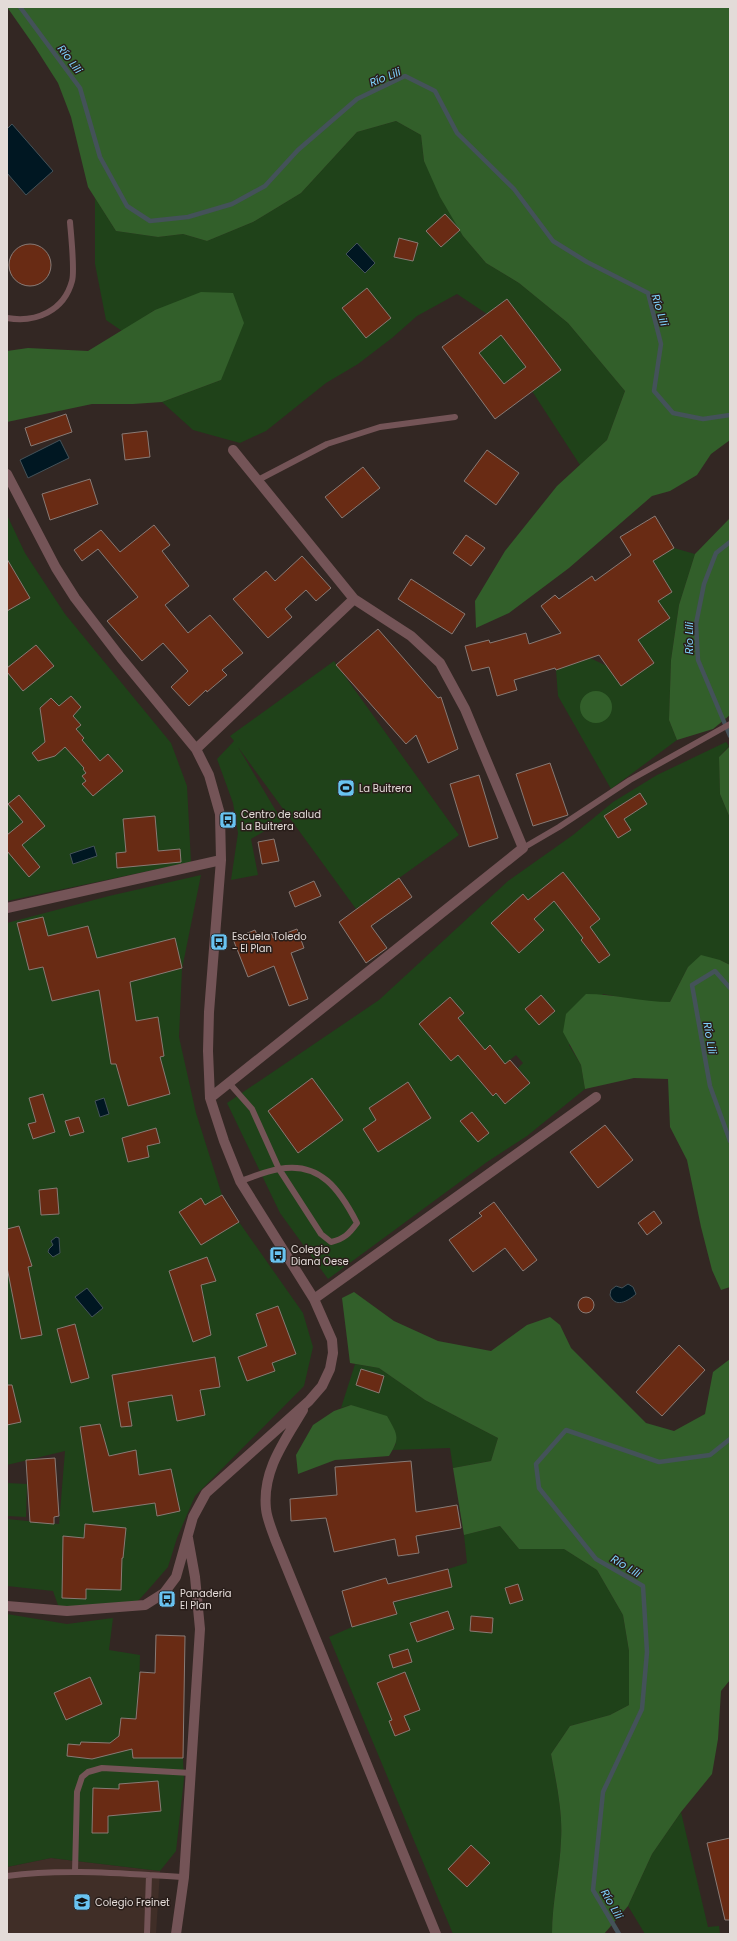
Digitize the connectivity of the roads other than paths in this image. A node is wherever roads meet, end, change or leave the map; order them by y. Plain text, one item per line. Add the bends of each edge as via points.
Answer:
1 (70, 222) dead end
2 (7, 318) edge
3 (455, 417) dead end
4 (233, 450) dead end
5 (7, 474) edge
6 (258, 480) junction
7 (354, 599) junction
8 (730, 724) edge
9 (196, 749) junction
10 (523, 848) junction
11 (221, 860) junction
12 (7, 908) edge
13 (229, 1083) junction
14 (596, 1097) dead end
15 (210, 1098) junction
16 (279, 1168) junction
17 (240, 1181) junction
18 (314, 1299) junction
19 (309, 1401) junction
20 (188, 1536) junction
21 (7, 1606) edge
22 (191, 1773) junction
23 (75, 1872) junction
24 (149, 1875) junction
25 (7, 1876) edge
26 (184, 1877) junction
27 (147, 1934) edge
28 (176, 1934) edge
29 (436, 1934) edge

1 - 2 lane via 73,280 60,306 40,318
3 - 6 lane via 380,427 327,444
4 - 6 street
5 - 9 street via 56,568 75,598
6 - 7 street
7 - 9 street
7 - 10 street via 411,636 440,663 465,709
8 - 10 lane via 630,780
9 - 11 street via 209,775 220,814
10 - 13 street
11 - 12 street
11 - 15 street via 209,1012
13 - 15 street
13 - 16 lane via 252,1109
14 - 18 street
15 - 17 street
16 - 16 lane via 306,1169 322,1175 338,1192 357,1223 349,1234 342,1240 331,1242 321,1234
16 - 17 lane
17 - 18 street
18 - 19 street via 332,1340 333,1353 330,1369 322,1386
19 - 20 street via 206,1494 192,1517
19 - 29 street via 276,1456 266,1484 266,1510 274,1539
20 - 21 street via 176,1577 164,1593 145,1605 67,1611
20 - 22 street via 200,1629
22 - 23 lane via 102,1768 88,1772 82,1777 78,1792
22 - 26 street
23 - 24 lane
23 - 25 lane
24 - 26 lane
24 - 27 lane
26 - 28 street

